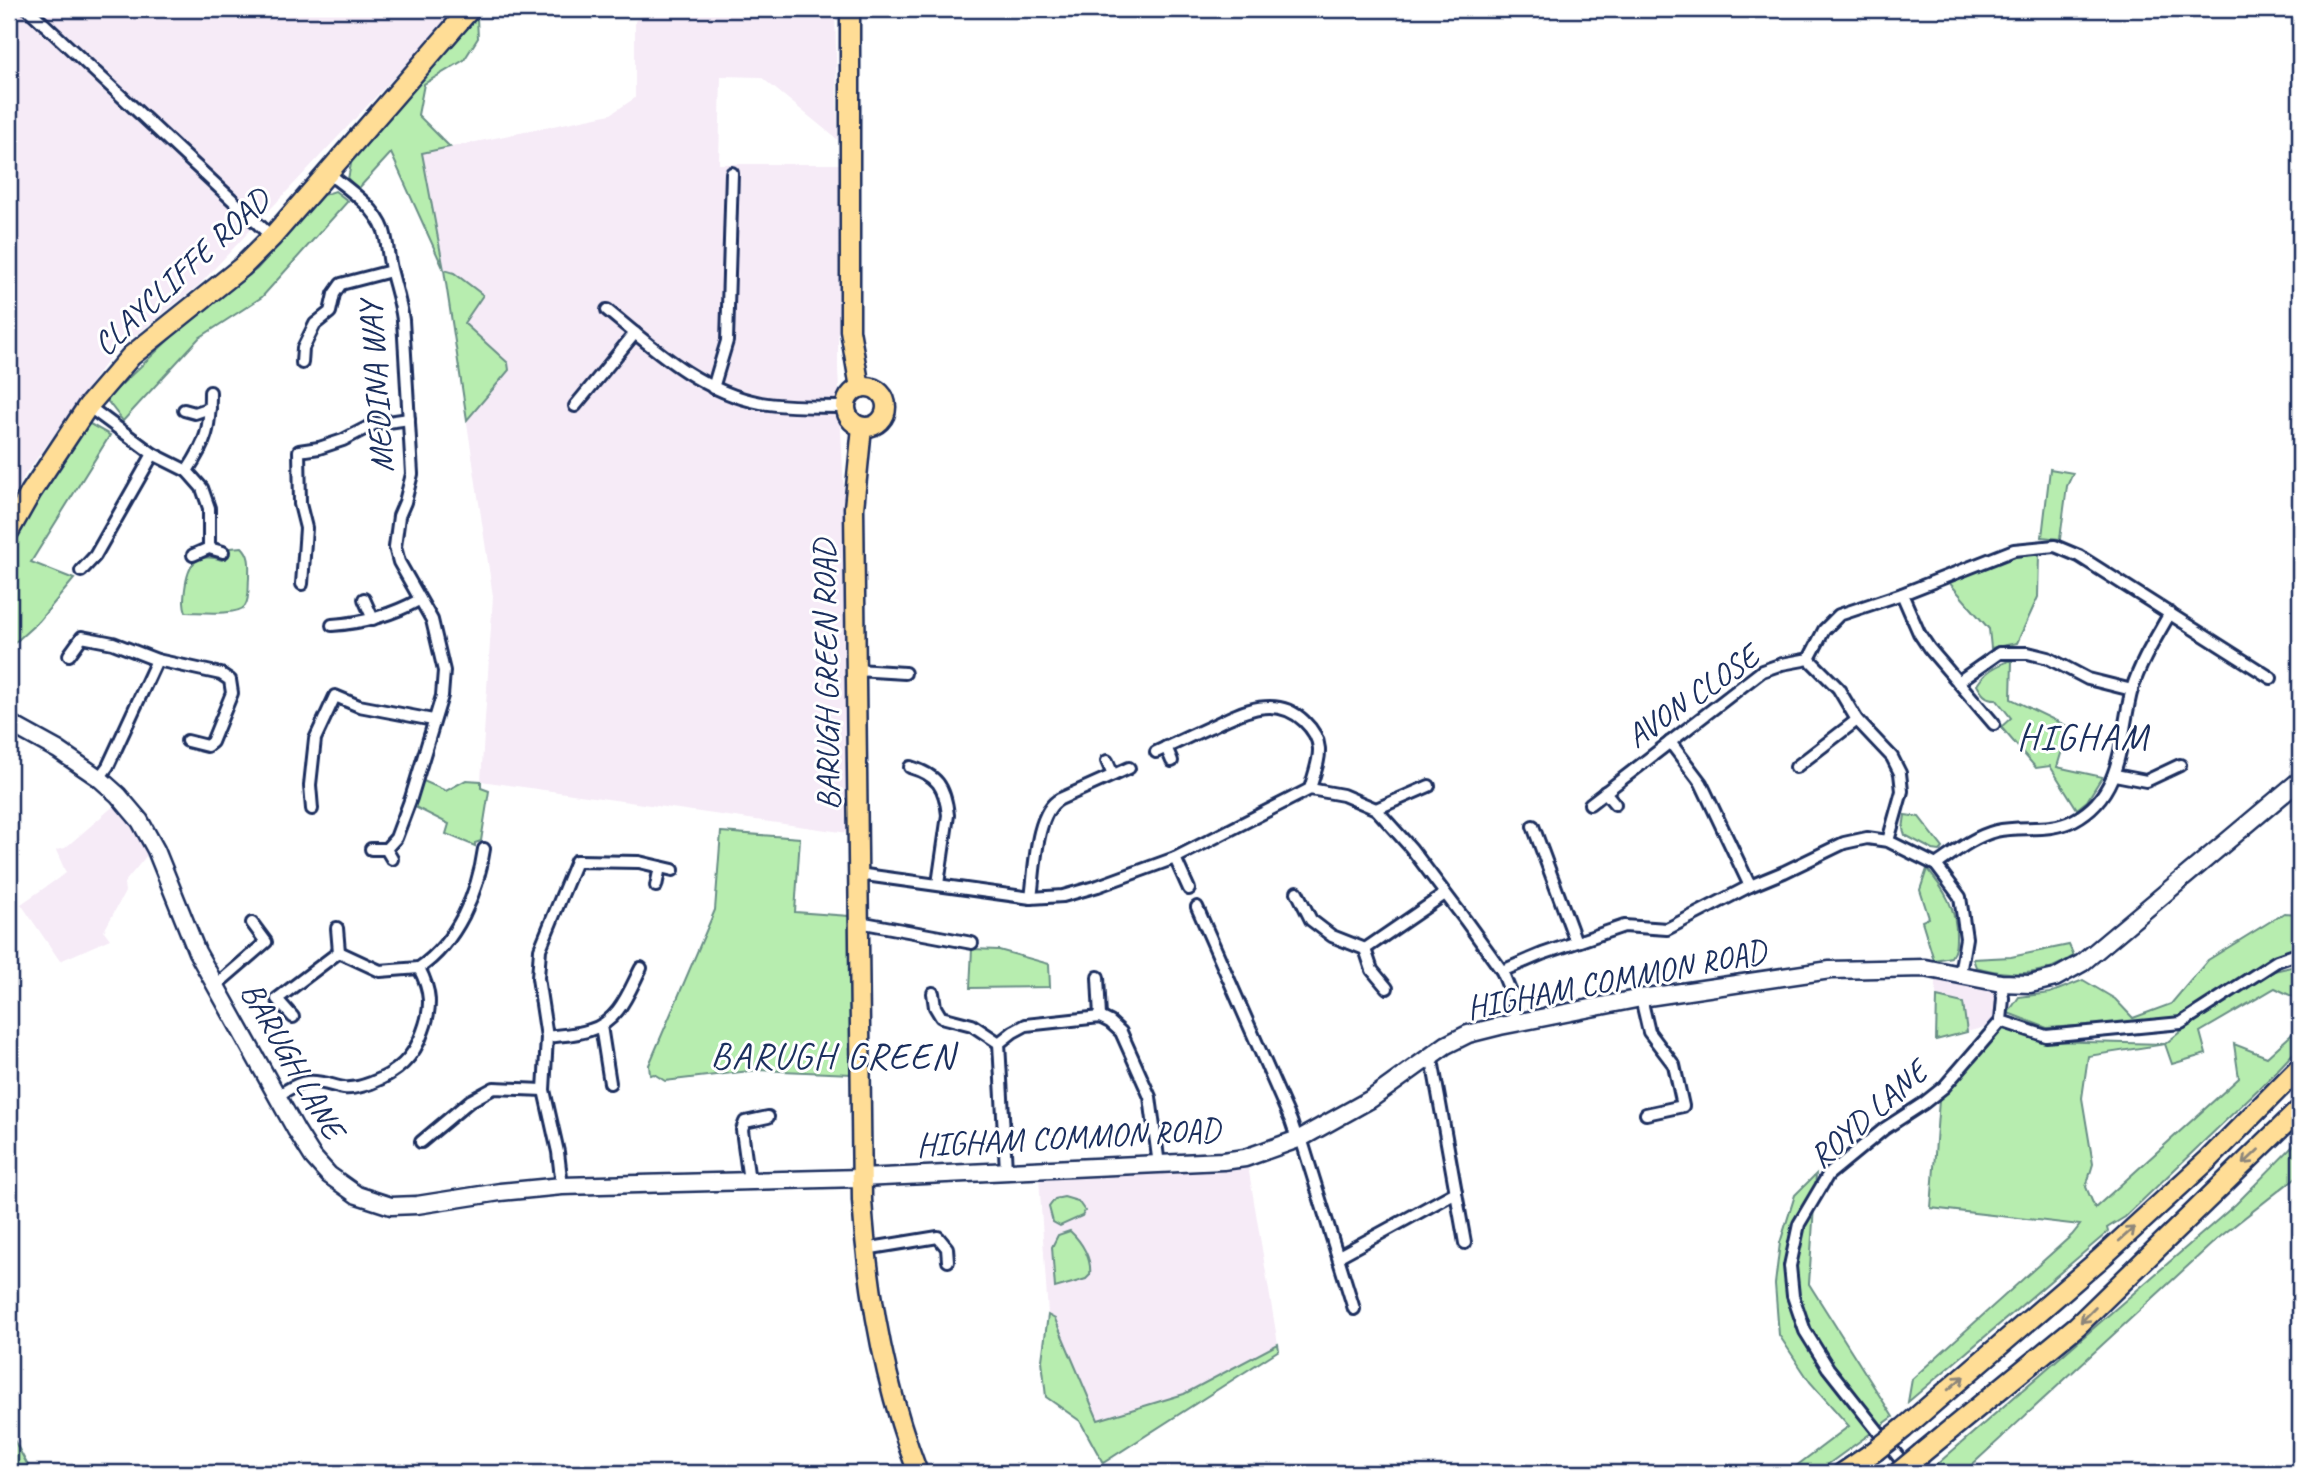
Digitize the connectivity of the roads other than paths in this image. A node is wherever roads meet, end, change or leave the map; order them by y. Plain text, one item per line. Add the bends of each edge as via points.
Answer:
1 (470, 9) edge
2 (850, 9) edge
3 (35, 11) edge
4 (328, 173) junction
5 (732, 173) dead end
6 (272, 237) junction
7 (391, 271) junction
8 (607, 310) dead end
9 (635, 333) junction
10 (302, 363) dead end
11 (713, 388) junction
12 (860, 388) junction
13 (210, 392) dead end
14 (88, 406) junction
15 (575, 406) dead end
16 (846, 407) junction
17 (210, 408) junction
18 (184, 410) dead end
19 (409, 419) junction
20 (862, 427) junction
21 (153, 454) junction
22 (187, 471) junction
23 (9, 531) edge
24 (209, 548) junction
25 (223, 552) dead end
26 (193, 555) dead end
27 (81, 571) dead end
28 (302, 584) dead end
29 (1902, 594) junction
30 (364, 599) dead end
31 (419, 600) junction
32 (2171, 613) junction
33 (373, 619) junction
34 (332, 625) dead end
35 (69, 655) dead end
36 (1810, 659) junction
37 (157, 660) junction
38 (856, 670) junction
39 (905, 673) dead end
40 (2271, 678) dead end
41 (1958, 682) junction
42 (2132, 690) junction
43 (433, 720) junction
44 (1857, 720) junction
45 (9, 723) edge
46 (1994, 724) dead end
47 (187, 741) dead end
48 (1670, 742) junction
49 (1107, 761) dead end
50 (1172, 761) dead end
51 (2180, 765) dead end
52 (910, 767) dead end
53 (1796, 767) dead end
54 (1129, 768) dead end
55 (1113, 775) junction
56 (2115, 775) junction
57 (99, 778) junction
58 (2300, 780) edge
59 (1429, 786) dead end
60 (1310, 789) junction
61 (1605, 792) junction
62 (1590, 804) dead end
63 (1615, 804) dead end
64 (1376, 808) junction
65 (312, 809) dead end
66 (1533, 826) dead end
67 (1888, 841) junction
68 (371, 849) dead end
69 (484, 849) dead end
70 (1175, 858) junction
71 (1936, 865) junction
72 (660, 867) junction
73 (673, 870) dead end
74 (858, 874) junction
75 (938, 884) junction
76 (656, 886) dead end
77 (1750, 886) junction
78 (1189, 890) dead end
79 (1297, 892) dead end
80 (1445, 894) junction
81 (1031, 898) junction
82 (1197, 907) dead end
83 (859, 922) junction
84 (252, 923) dead end
85 (337, 928) dead end
86 (1576, 942) junction
87 (972, 943) dead end
88 (1365, 949) junction
89 (339, 953) junction
90 (2300, 953) edge
91 (419, 968) junction
92 (641, 968) dead end
93 (1502, 971) junction
94 (1960, 974) junction
95 (1098, 977) dead end
96 (2001, 983) junction
97 (215, 986) junction
98 (1387, 988) dead end
99 (933, 993) dead end
100 (1641, 998) junction
101 (293, 1017) dead end
102 (1100, 1017) junction
103 (2001, 1021) junction
104 (1516, 1023) junction
105 (601, 1026) junction
106 (547, 1037) junction
107 (999, 1043) junction
108 (1431, 1054) junction
109 (2300, 1067) edge
110 (610, 1083) dead end
111 (544, 1090) junction
112 (277, 1096) junction
113 (2300, 1109) edge
114 (1646, 1114) dead end
115 (768, 1117) dead end
116 (1299, 1138) junction
117 (421, 1142) dead end
118 (1159, 1165) junction
119 (1006, 1171) junction
120 (861, 1178) junction
121 (749, 1181) junction
122 (562, 1186) junction
123 (1456, 1192) junction
124 (1465, 1242) dead end
125 (865, 1249) junction
126 (1339, 1256) junction
127 (948, 1261) dead end
128 (1354, 1309) dead end
129 (918, 1473) edge
130 (1843, 1473) edge
131 (1898, 1473) edge
132 (1911, 1473) edge

1 - 4 highway, CLAYCLIFFE ROAD
2 - 12 main road via 850,330
3 - 6 street
4 - 6 highway, CLAYCLIFFE ROAD
4 - 7 street, MEDINA WAY via 378,219
5 - 11 street via 727,341
6 - 14 highway, CLAYCLIFFE ROAD via 242,267 131,356
7 - 10 street via 341,284 330,312 315,324 303,348
7 - 19 street, MEDINA WAY via 403,320
8 - 9 street
9 - 11 street
9 - 15 street
11 - 16 street via 773,405
12 - 16 main road via 851,394
12 - 20 main road via 878,392 886,409 878,423
13 - 17 street
14 - 21 street
14 - 23 highway, CLAYCLIFFE ROAD
16 - 20 main road via 852,421
17 - 18 street via 195,413
17 - 22 street via 202,448
19 - 28 street via 374,424 343,440 299,451 300,504 306,528
19 - 31 street, MEDINA WAY via 412,474 395,547
20 - 38 main road, BARUGH GREEN ROAD via 854,508
21 - 22 street
21 - 27 street via 95,556
22 - 24 street via 202,488 209,508
24 - 25 street
24 - 26 street
29 - 32 street via 2014,551 2055,546
29 - 36 street via 1839,615
29 - 41 street via 1919,633
30 - 33 street
31 - 33 street
31 - 43 street, MEDINA WAY via 432,620 444,671 442,696
32 - 40 street
32 - 42 street via 2143,657
33 - 34 street
35 - 37 street via 82,637
36 - 44 street, AVON CLOSE via 1838,688
36 - 48 street, AVON CLOSE via 1762,671
37 - 47 street via 230,680 232,693 212,742 201,746
37 - 57 street
38 - 39 street
38 - 74 main road, BARUGH GREEN ROAD
41 - 42 street via 1999,653 2028,653 2048,658 2088,680
41 - 46 street
42 - 56 street
43 - 65 street via 359,706 335,696 315,739
43 - 68 street, MEDINA WAY via 389,854
44 - 53 street
44 - 67 street, AVON CLOSE via 1892,757 1900,774 1902,791
45 - 57 street, BARUGH LANE
48 - 61 street, AVON CLOSE
48 - 77 street via 1701,783
49 - 55 street
50 - 60 street via 1161,750 1246,709 1284,708 1298,715 1320,741
51 - 56 street via 2146,781
52 - 75 street via 934,777 947,805
54 - 55 street
55 - 81 street via 1048,809 1041,826
56 - 71 street via 2098,802 2074,820 2046,829 1998,830 1978,837
57 - 97 street, BARUGH LANE via 140,821
58 - 96 street, HIGHAM COMMON ROAD via 2082,963 2030,985
59 - 64 street
60 - 64 street
60 - 70 street
61 - 62 street, AVON CLOSE
61 - 63 street
64 - 80 street
66 - 86 street
67 - 71 street
67 - 77 street via 1867,838 1844,843
69 - 91 street via 474,891 449,940
70 - 78 street
70 - 81 street via 1063,896
71 - 94 street via 1960,897 1966,938
72 - 73 street
72 - 76 street
72 - 106 street via 576,861 540,949 538,978
74 - 75 street
74 - 83 main road, BARUGH GREEN ROAD
75 - 81 street
77 - 86 street via 1667,929 1624,926
79 - 88 street via 1311,920 1332,936
80 - 88 street
80 - 93 street
82 - 116 street
83 - 87 street
83 - 120 main road, BARUGH GREEN ROAD
84 - 97 street via 266,942
85 - 89 street
86 - 93 street
88 - 98 street via 1372,970
89 - 91 street via 380,971
89 - 101 street via 273,1002
90 - 103 street via 2277,961 2181,1023 2046,1037
91 - 112 street via 430,999 425,1028 402,1066 360,1087 308,1081
92 - 105 street via 622,1004
93 - 104 street
94 - 96 street, HIGHAM COMMON ROAD
94 - 100 street, HIGHAM COMMON ROAD via 1925,968 1830,970
95 - 102 street
96 - 103 street
97 - 112 street, BARUGH LANE
99 - 107 street via 941,1017 972,1025
100 - 104 street, HIGHAM COMMON ROAD
100 - 114 street via 1649,1032 1674,1065 1683,1106
102 - 107 street via 1026,1025
102 - 118 street via 1121,1032 1150,1097
103 - 132 street, ROYD LANE via 1944,1087 1828,1175 1800,1224 1790,1266 1793,1296 1805,1331 1828,1368
104 - 108 street, HIGHAM COMMON ROAD via 1468,1034
105 - 106 street
105 - 110 street
106 - 111 street
107 - 119 street
108 - 116 street, HIGHAM COMMON ROAD via 1371,1099
108 - 123 street
130 -> 109 highway, bridge via 1904,1428 2140,1223
111 - 117 street via 494,1088 470,1101
111 - 122 street
112 - 122 street, BARUGH LANE via 307,1148 329,1175 371,1201 417,1205
113 -> 131 highway, bridge via 2077,1326
115 - 121 street via 745,1122 742,1130
116 - 118 street, HIGHAM COMMON ROAD via 1245,1158
116 - 126 street
118 - 119 street, HIGHAM COMMON ROAD
119 - 120 street, HIGHAM COMMON ROAD
120 - 121 street, BARUGH LANE
120 - 125 main road, BARUGH GREEN ROAD
121 - 122 street, BARUGH LANE
123 - 124 street
123 - 126 street
125 - 127 street via 938,1237 947,1248
125 - 129 main road, BARUGH GREEN ROAD via 875,1324
126 - 128 street

